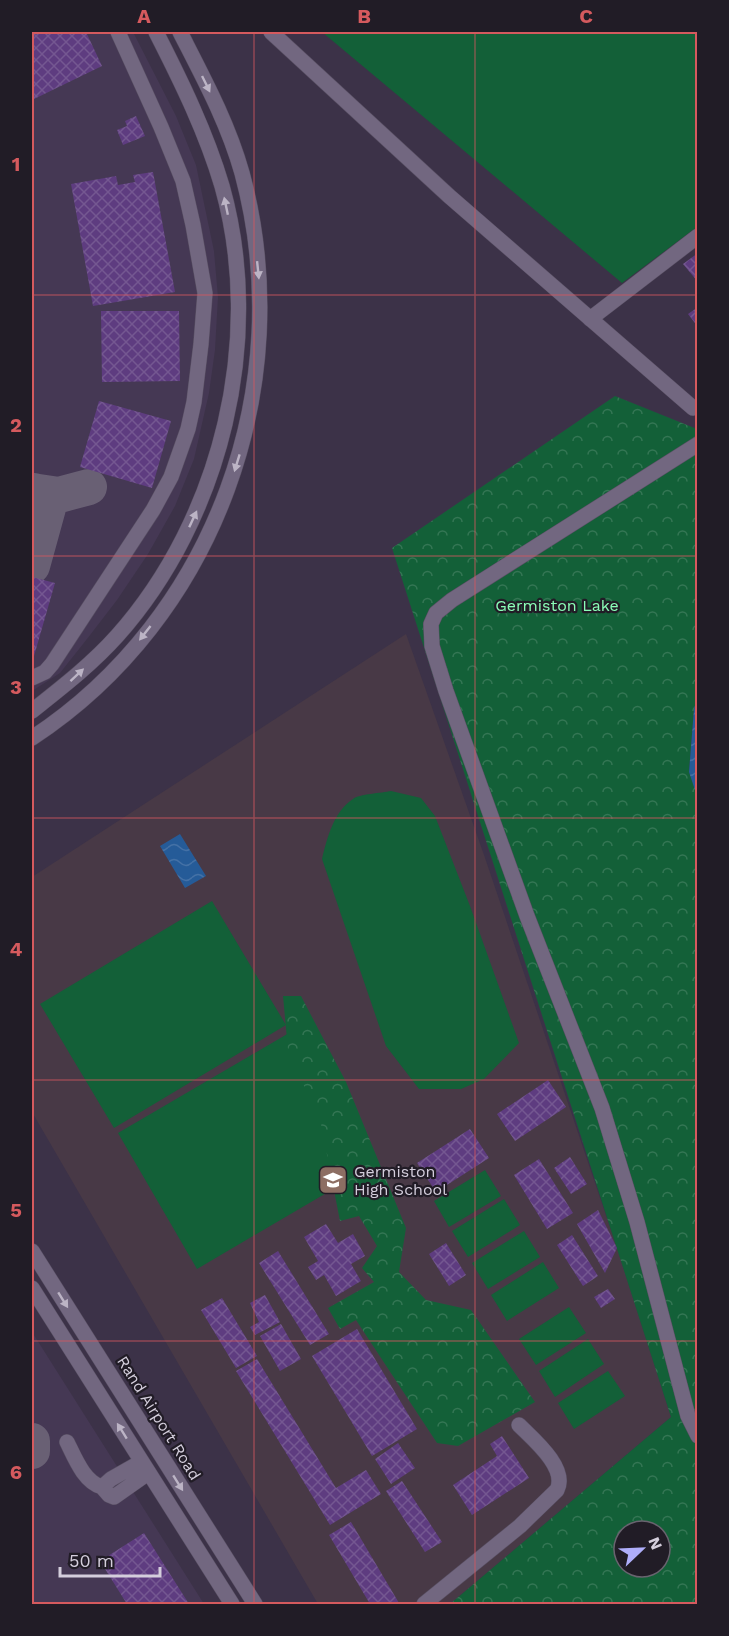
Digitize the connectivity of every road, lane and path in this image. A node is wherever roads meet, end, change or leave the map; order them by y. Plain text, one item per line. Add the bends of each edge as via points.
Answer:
1 (118, 32) edge
2 (156, 32) edge
3 (180, 32) edge
4 (271, 32) edge
5 (698, 236) edge
6 (590, 319) junction
7 (693, 408) dead end
8 (698, 444) edge
9 (32, 678) edge
10 (32, 711) edge
11 (32, 738) edge
12 (32, 1251) edge
13 (32, 1288) edge
14 (519, 1425) dead end
15 (698, 1436) edge
16 (67, 1442) dead end
17 (155, 1446) junction
18 (148, 1472) junction
19 (232, 1605) edge
20 (255, 1605) edge
21 (424, 1605) edge

1 - 9 street via 176,161 193,225 205,293 194,402 165,490 52,664
10 -> 2 street via 74,678 117,636 153,589 194,519 210,479 228,413 238,313 229,220 210,149
3 -> 11 street via 222,118 250,211 259,272 259,349 244,438 229,487 201,550 168,604 92,692
4 - 6 street
5 - 6 street
6 - 7 street
8 - 15 street via 452,600 436,613 430,635 446,692 602,1108 637,1222 685,1407
12 -> 17 street, Rand Airport Road
18 -> 13 street
14 - 21 street via 550,1458 561,1483 520,1526
16 - 18 street via 88,1478 114,1497
17 - 18 street
17 -> 20 street, Rand Airport Road
18 - 19 street

